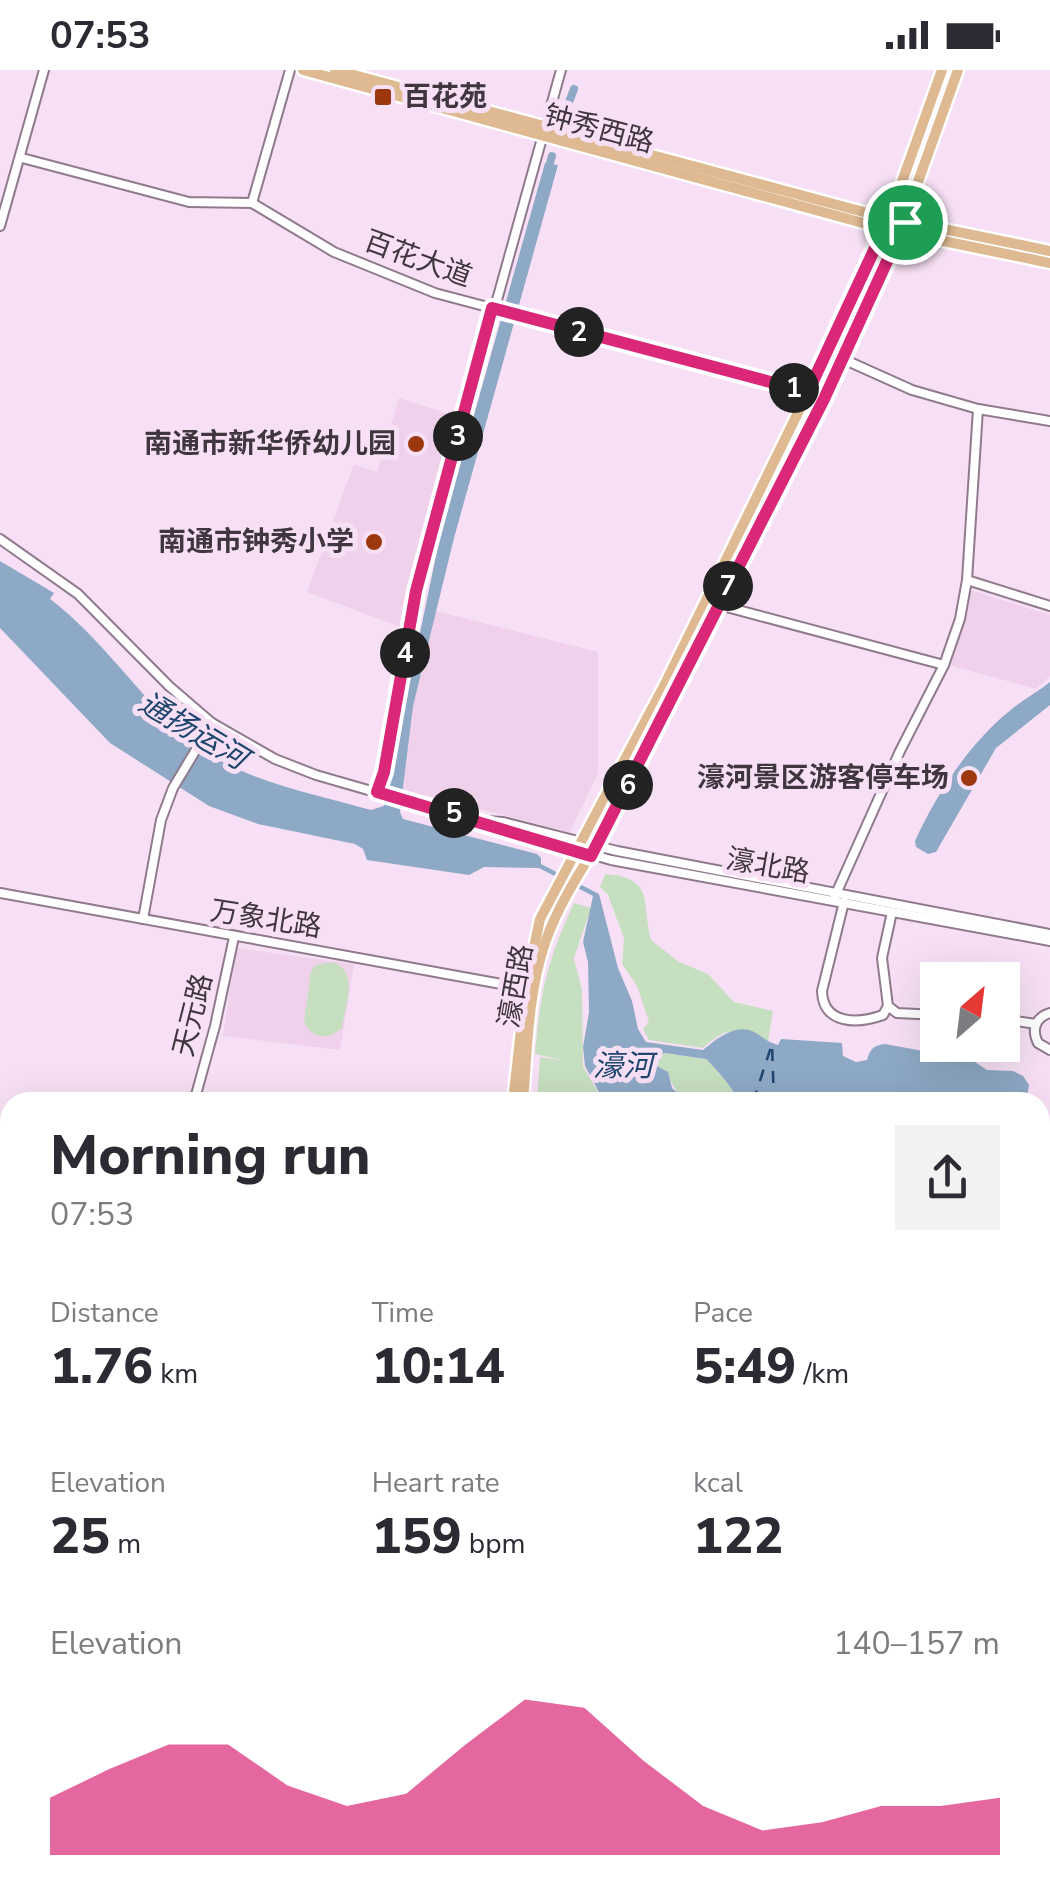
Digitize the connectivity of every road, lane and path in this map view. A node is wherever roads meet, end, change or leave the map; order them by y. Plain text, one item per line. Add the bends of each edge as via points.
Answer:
1 (44, 70) edge
2 (290, 70) edge
3 (303, 70) edge
4 (335, 70) edge
5 (561, 70) edge
6 (942, 70) edge
7 (958, 70) edge
8 (542, 132) junction
9 (22, 158) junction
10 (252, 204) junction
11 (887, 224) junction
12 (0, 226) edge
13 (904, 228) junction
14 (1050, 251) edge
15 (1050, 262) edge
16 (496, 309) junction
17 (843, 359) junction
18 (808, 392) junction
19 (978, 409) junction
20 (1050, 422) edge
21 (0, 539) edge
22 (967, 580) junction
23 (719, 604) junction
24 (1050, 606) edge
25 (944, 665) junction
26 (212, 723) junction
27 (380, 792) junction
28 (578, 847) junction
29 (594, 851) junction
30 (0, 893) edge
31 (834, 897) junction
32 (844, 902) junction
33 (892, 912) junction
34 (143, 920) junction
35 (1050, 937) edge
36 (234, 938) junction
37 (526, 985) junction
38 (888, 1006) junction
39 (1050, 1013) edge
40 (920, 1014) edge
41 (1020, 1022) edge
42 (1036, 1024) junction
43 (1050, 1050) edge
44 (197, 1092) edge
45 (514, 1092) edge
46 (524, 1092) edge

1 - 9 street
2 - 10 street
3 - 8 main road, 钟秀西路
4 - 8 main road, 钟秀西路
5 - 8 street
6 - 11 main road, 濠西路
7 - 13 main road, 濠西路
8 - 11 main road, 钟秀西路
8 - 16 street
9 - 10 street, 百花大道 via 189,202
9 - 12 street
10 - 16 street, 百花大道 via 334,252 435,293
11 - 13 main road, 钟秀西路
11 - 18 main road, 濠西路
13 - 14 main road
13 - 15 main road
13 - 17 main road, 濠西路
16 - 18 street, 百花大道
16 - 27 street via 416,591
17 - 19 street via 912,390
17 - 23 main road, 濠西路
18 - 28 main road, 濠西路
19 - 20 street
19 - 22 street
21 - 26 street, 濠北路 via 78,594
22 - 24 street
22 - 25 street
23 - 25 street
23 - 29 main road, 濠西路
25 - 31 street
26 - 27 street, 濠北路 via 275,759
26 - 34 street via 161,820
27 - 28 street, 濠北路
28 - 29 street, 濠北路
28 - 37 main road, 濠西路 via 534,934
29 - 31 street, 濠北路
29 - 46 main road, 濠西路 via 551,927 537,971
30 - 34 street, 万象北路
31 - 32 street, 濠北路
31 - 35 street, 濠北路
32 - 33 street, 濠北路
32 - 38 street via 823,1006 844,1019 874,1018
33 - 35 street, 濠北路
33 - 38 street via 882,958
34 - 36 street, 万象北路
36 - 37 street, 万象北路
36 - 44 street, 天元路
37 - 45 main road, 濠西路
38 - 40 street
39 - 42 street
41 - 42 street
42 - 43 street via 1038,1042

